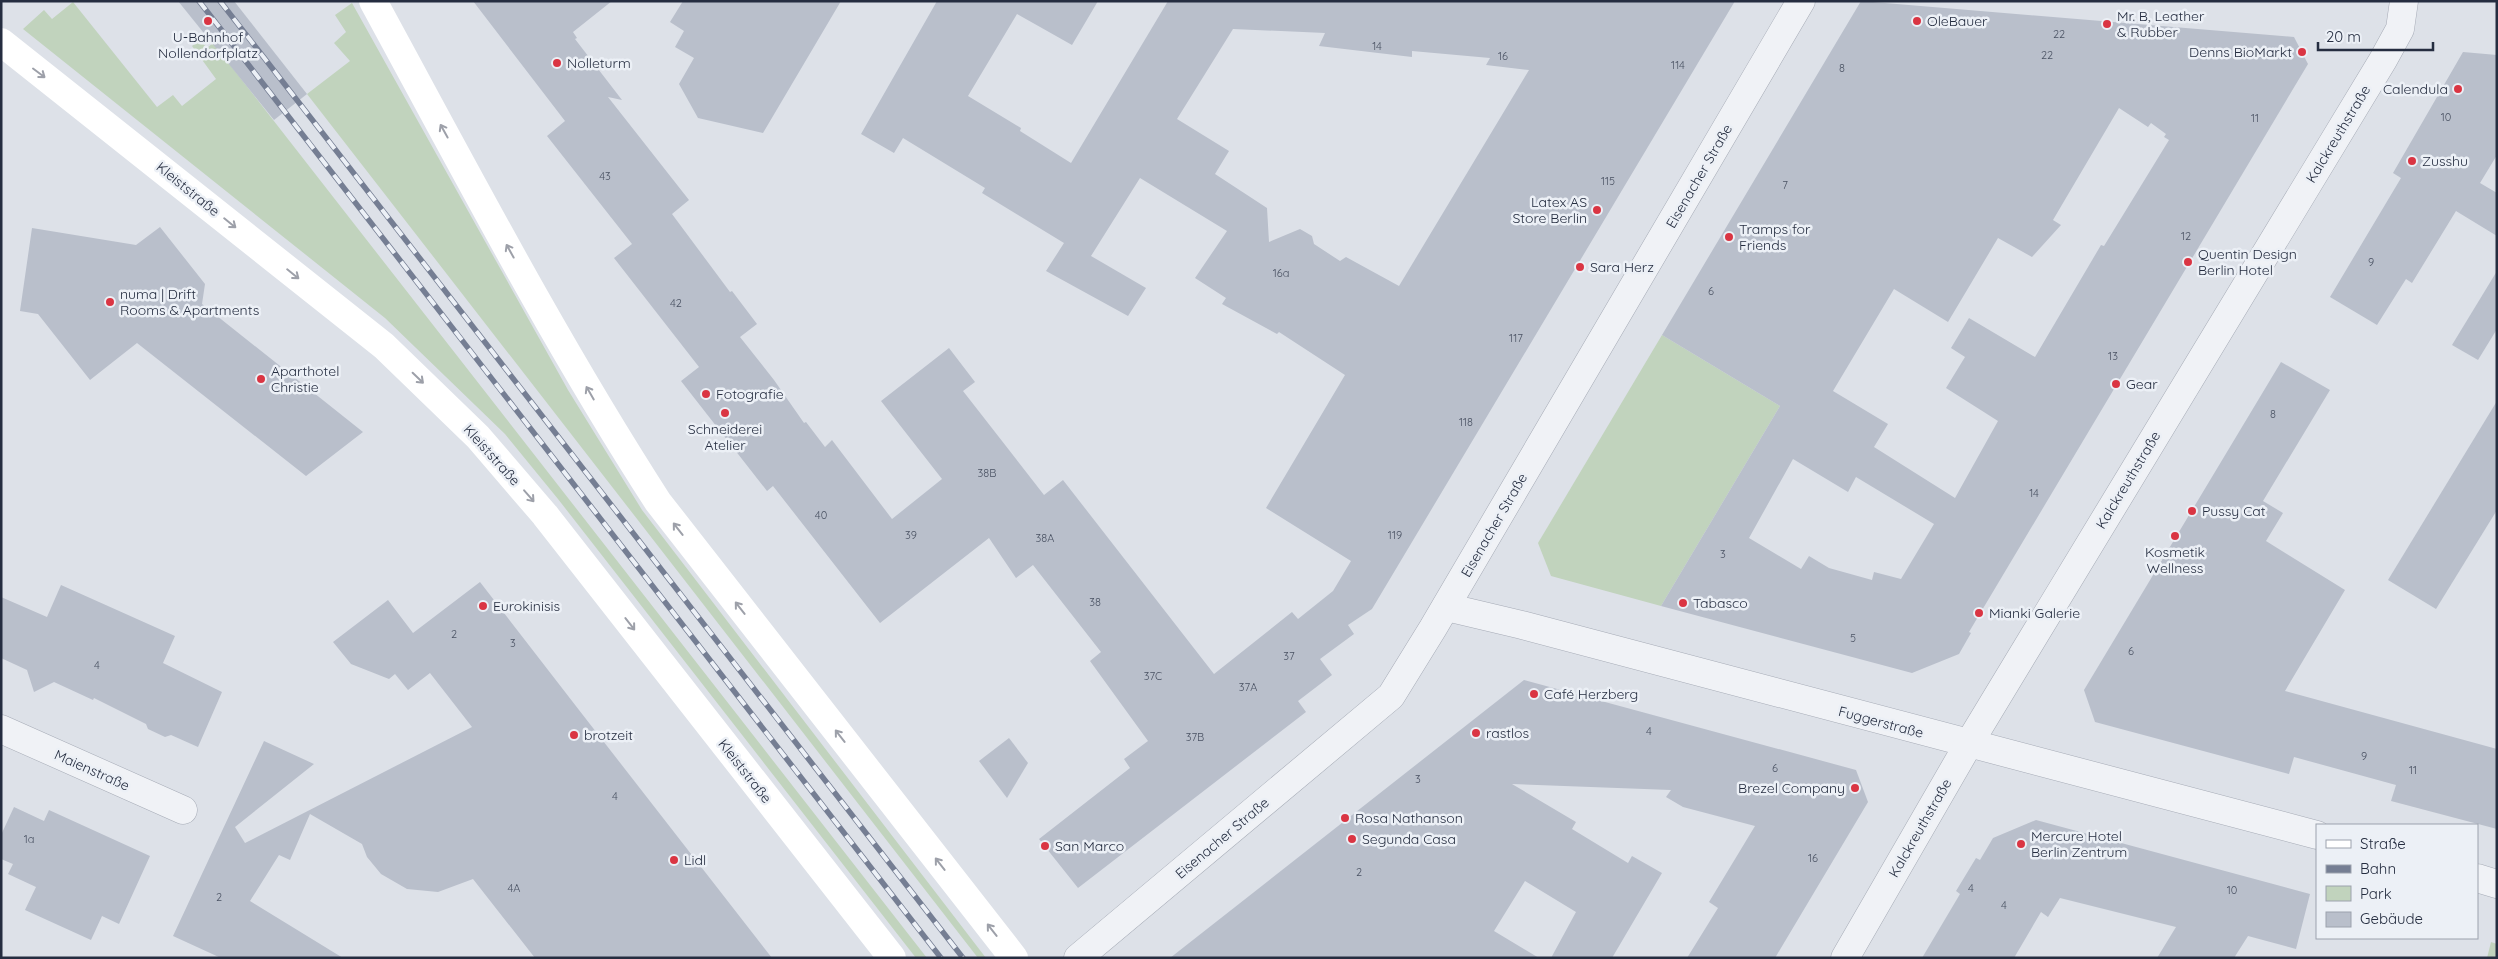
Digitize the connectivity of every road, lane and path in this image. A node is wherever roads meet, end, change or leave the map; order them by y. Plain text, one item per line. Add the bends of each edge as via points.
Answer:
1 (373, 1) edge
2 (1801, 1) edge
3 (2404, 1) edge
4 (1, 42) edge
5 (1446, 607) junction
6 (1, 729) edge
7 (1968, 744) junction
8 (183, 810) dead end
9 (2316, 835) edge
10 (2478, 878) edge
11 (2497, 884) edge
12 (892, 958) edge
13 (1014, 958) edge
14 (1078, 958) edge
15 (1845, 958) edge

13 -> 1 main road via 658,502 607,424
2 - 5 street, Eisenacher Straße
3 - 7 street, Kalckreuthstraße via 2400,29 2383,60
4 -> 12 main road, Kleiststraße via 384,346 478,437 545,515
5 - 7 street, Fuggerstraße
5 - 14 street, Eisenacher Straße via 1391,696
6 - 8 street, Maienstraße
7 - 9 street, Fuggerstraße
7 - 15 street, Kalckreuthstraße
10 - 11 street

